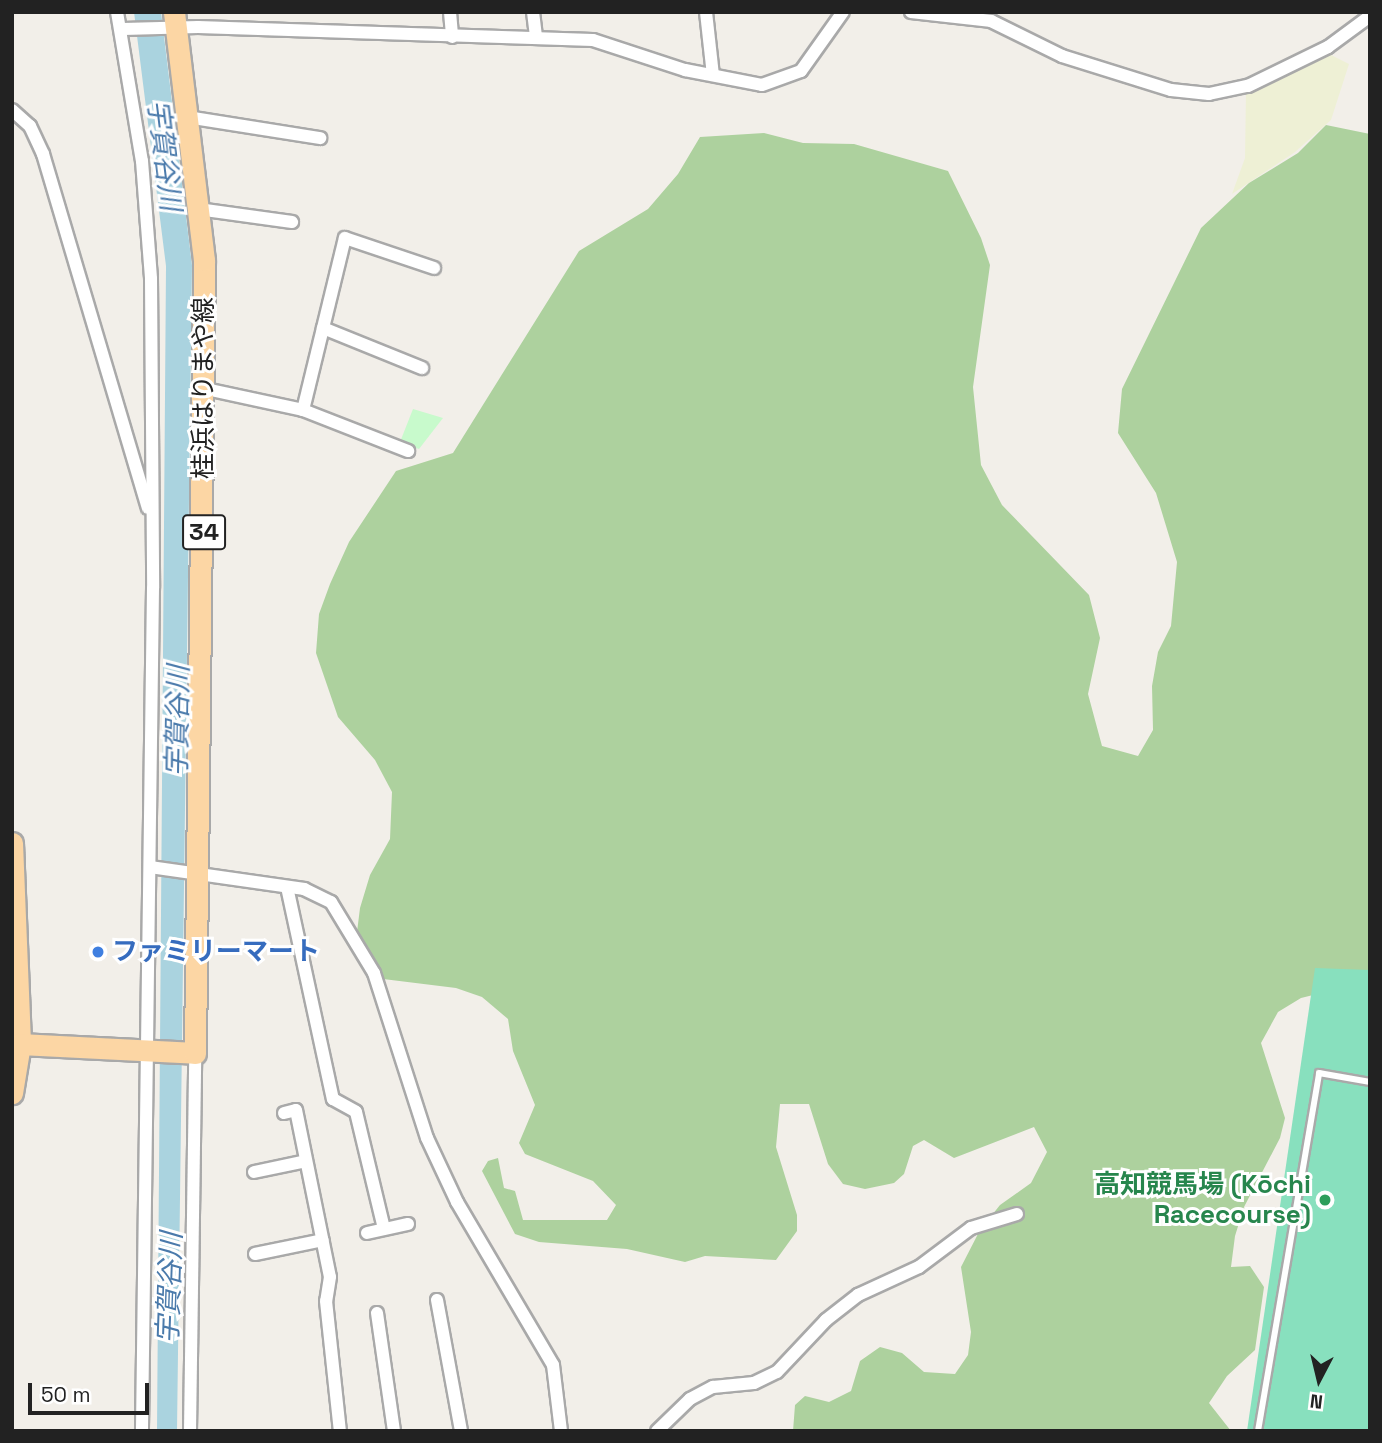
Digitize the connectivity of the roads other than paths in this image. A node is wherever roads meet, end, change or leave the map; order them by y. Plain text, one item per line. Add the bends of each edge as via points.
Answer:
1 (117, 12) edge
2 (450, 12) edge
3 (533, 12) edge
4 (706, 12) edge
5 (843, 12) edge
6 (911, 12) edge
7 (1370, 16) edge
8 (172, 22) edge
9 (127, 29) junction
10 (452, 37) junction
11 (536, 37) junction
12 (713, 75) junction
13 (12, 110) edge
14 (187, 117) junction
15 (320, 138) dead end
16 (198, 209) junction
17 (292, 222) dead end
18 (434, 268) dead end
19 (323, 328) junction
20 (422, 368) dead end
21 (206, 389) junction
22 (303, 410) junction
23 (408, 451) dead end
24 (152, 522) junction
25 (12, 843) edge
26 (150, 867) junction
27 (193, 871) junction
28 (287, 887) junction
29 (16, 1043) edge
30 (152, 1051) junction
31 (190, 1053) junction
32 (1370, 1082) edge
33 (12, 1093) edge
34 (284, 1113) dead end
35 (306, 1161) junction
36 (254, 1172) dead end
37 (1017, 1214) dead end
38 (408, 1224) dead end
39 (384, 1229) junction
40 (367, 1233) dead end
41 (323, 1240) junction
42 (255, 1254) dead end
43 (437, 1300) dead end
44 (377, 1313) dead end
45 (142, 1431) edge
46 (190, 1431) edge
47 (340, 1431) edge
48 (394, 1431) edge
49 (461, 1431) edge
50 (561, 1431) edge
51 (657, 1431) edge
52 (1258, 1431) edge

1 - 9 street
2 - 10 street
3 - 11 street
4 - 12 street
5 - 12 street via 801,71 778,83 762,85
6 - 7 street via 991,20 1062,57 1171,90 1209,94 1248,86 1328,47
8 - 9 street
8 - 10 street
8 - 14 main road, 桂浜はりまや線 / 34
9 - 24 street via 151,279
10 - 11 street
11 - 12 street via 593,40
13 - 24 street via 30,126 43,154
14 - 15 street
14 - 16 main road, 桂浜はりまや線 / 34
16 - 17 street
16 - 21 main road, 桂浜はりまや線 / 34 via 204,260
18 - 19 street via 345,238
19 - 20 street
19 - 22 street
21 - 22 street
21 - 27 main road, 桂浜はりまや線 / 34
22 - 23 street
24 - 26 street
25 - 29 main road
26 - 27 street
26 - 30 street
27 - 28 street
27 - 31 main road, 桂浜はりまや線 / 34
28 - 39 street via 333,1100 356,1112
28 - 50 street via 320,894 331,902 374,973 427,1138 457,1202 553,1365
29 - 30 main road
29 - 33 main road
30 - 31 main road
30 - 45 street
31 - 46 street
32 - 52 lane via 1319,1073
34 - 35 street via 296,1110
35 - 36 street
35 - 41 street
37 - 51 street via 971,1228 919,1267 858,1295 826,1320 777,1372 754,1382 713,1387 690,1399
38 - 39 street
39 - 40 street
41 - 42 street
41 - 47 street via 330,1277 326,1301
43 - 49 street
44 - 48 street

